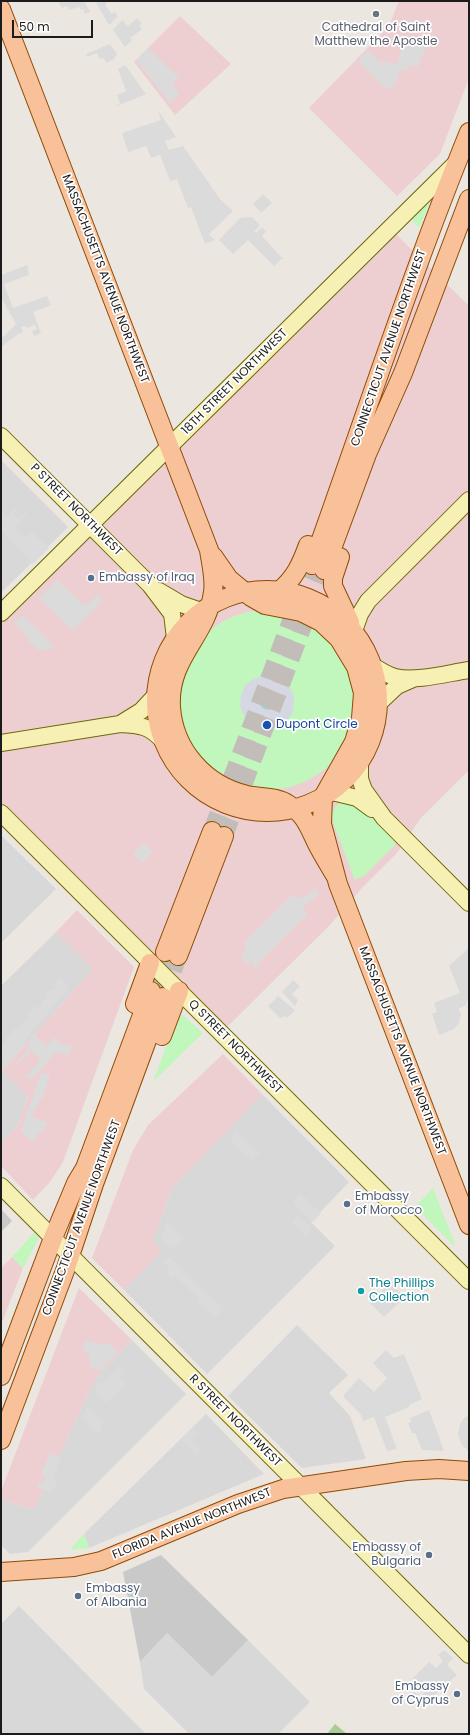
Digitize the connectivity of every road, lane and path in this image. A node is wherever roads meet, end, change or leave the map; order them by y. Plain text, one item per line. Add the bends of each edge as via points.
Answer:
1 (1, 9) edge
2 (469, 132) edge
3 (463, 156) edge
4 (469, 199) edge
5 (387, 348) junction
6 (403, 373) junction
7 (1, 436) edge
8 (170, 447) junction
9 (469, 500) edge
10 (90, 525) junction
11 (209, 550) junction
12 (150, 585) junction
13 (279, 591) junction
14 (244, 592) junction
15 (206, 608) junction
16 (1, 614) edge
17 (352, 627) junction
18 (175, 638) junction
19 (373, 666) junction
20 (469, 670) edge
21 (414, 678) junction
22 (157, 694) junction
23 (379, 703) junction
24 (120, 724) junction
25 (164, 742) junction
26 (1, 743) edge
27 (360, 763) junction
28 (327, 794) junction
29 (294, 809) junction
30 (1, 813) edge
31 (384, 818) junction
32 (218, 834) tunnel mouth
33 (336, 877) junction
34 (469, 903) edge
35 (172, 954) tunnel mouth
36 (150, 963) junction
37 (165, 993) junction
38 (76, 1182) junction
39 (1, 1186) edge
40 (469, 1225) edge
41 (53, 1238) junction
42 (70, 1255) junction
43 (469, 1281) edge
44 (1, 1376) edge
45 (1, 1440) edge
46 (464, 1469) edge
47 (300, 1486) junction
48 (3, 1569) edge
49 (469, 1655) edge

1 - 8 main road, MASSACHUSETTS AVENUE NORTHWEST
2 - 3 main road, CONNECTICUT AVENUE NORTHWEST
3 - 5 main road, CONNECTICUT AVENUE NORTHWEST
3 - 8 main road, 18TH STREET NORTHWEST
4 - 6 main road, CONNECTICUT AVENUE NORTHWEST
5 - 6 main road, CONNECTICUT AVENUE NORTHWEST via 318,567
5 - 13 main road via 366,390 300,567
6 - 17 main road via 394,416 332,578
7 - 10 main road, P STREET NORTHWEST
8 - 10 main road, 18TH STREET NORTHWEST
8 - 11 main road, MASSACHUSETTS AVENUE NORTHWEST
9 - 17 main road via 372,597
10 - 12 main road, P STREET NORTHWEST
10 - 16 main road, 18TH STREET NORTHWEST
11 - 14 main road, MASSACHUSETTS AVENUE NORTHWEST via 226,575
11 - 15 main road, MASSACHUSETTS AVENUE NORTHWEST via 214,584
12 - 15 main road, P STREET NORTHWEST via 181,604
12 - 18 main road, P STREET NORTHWEST via 172,614
13 - 14 main road
13 - 17 main road via 310,598
14 - 15 main road via 228,596
14 - 28 main road, MASSACHUSETTS AVENUE NORTHWEST via 265,605 293,609 321,622 340,639 356,667 363,707 358,730
15 - 18 main road via 189,621
15 - 29 main road, MASSACHUSETTS AVENUE NORTHWEST via 201,629 182,656 174,676 171,708 180,742 199,769 222,786 243,794 281,800
17 - 19 main road
18 - 22 main road via 162,664
19 - 21 main road via 395,677
19 - 23 main road via 378,684
20 - 21 main road
21 - 23 main road via 397,686
22 - 24 main road via 141,711
22 - 25 main road via 158,723
23 - 27 main road via 372,738
24 - 25 main road via 136,724 150,728
24 - 26 main road
25 - 29 main road via 186,777 212,798 250,812
27 - 28 main road via 349,777
27 - 31 main road via 360,779 364,790
28 - 29 main road
28 - 31 main road via 358,798
28 - 33 main road, MASSACHUSETTS AVENUE NORTHWEST via 322,824
29 - 33 main road, MASSACHUSETTS AVENUE NORTHWEST via 306,820
30 - 36 main road, Q STREET NORTHWEST
31 - 34 main road
32 - 35 main road
33 - 40 main road, MASSACHUSETTS AVENUE NORTHWEST
36 - 37 main road, Q STREET NORTHWEST
36 - 38 main road via 82,1147 77,1163
37 - 38 main road, CONNECTICUT AVENUE NORTHWEST via 85,1168
37 - 42 main road, CONNECTICUT AVENUE NORTHWEST
37 - 43 main road, Q STREET NORTHWEST
38 - 41 main road, CONNECTICUT AVENUE NORTHWEST
39 - 41 main road, R STREET NORTHWEST
41 - 42 main road, R STREET NORTHWEST
41 - 44 main road, CONNECTICUT AVENUE NORTHWEST
42 - 45 main road, CONNECTICUT AVENUE NORTHWEST
42 - 47 main road, R STREET NORTHWEST
46 - 47 main road, FLORIDA AVENUE NORTHWEST via 406,1471
47 - 48 main road, FLORIDA AVENUE NORTHWEST via 261,1496 101,1561 74,1566
47 - 49 main road, R STREET NORTHWEST

